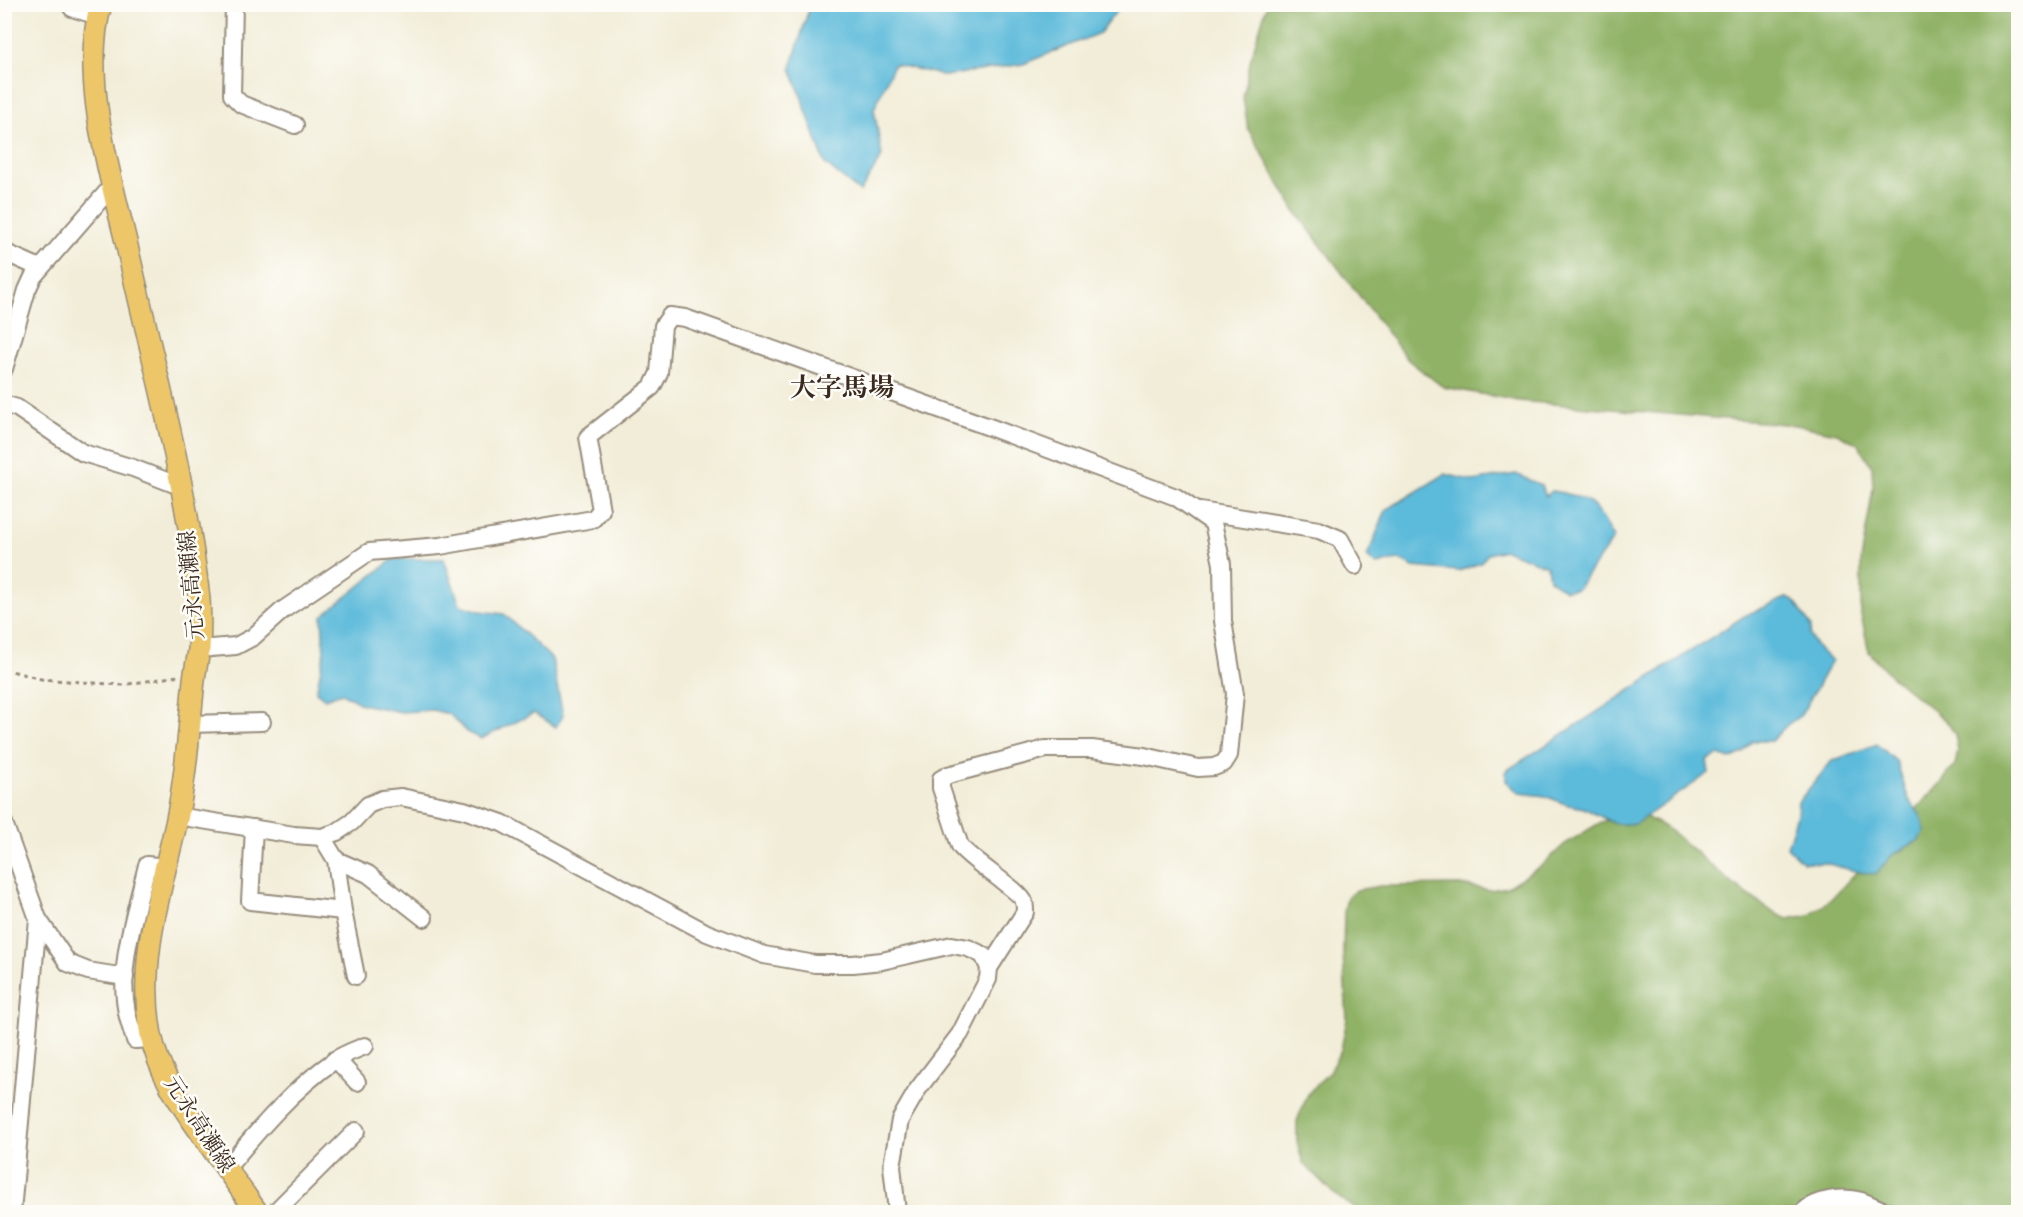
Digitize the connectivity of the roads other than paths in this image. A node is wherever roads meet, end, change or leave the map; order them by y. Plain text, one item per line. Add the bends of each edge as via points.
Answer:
1 (70, 4) edge
2 (234, 4) edge
3 (99, 10) edge
4 (296, 125) dead end
5 (113, 185) junction
6 (4, 252) edge
7 (40, 267) junction
8 (4, 369) edge
9 (4, 404) edge
10 (182, 488) junction
11 (1196, 511) junction
12 (1355, 566) dead end
13 (199, 649) junction
14 (262, 722) dead end
15 (190, 724) junction
16 (177, 816) junction
17 (4, 823) edge
18 (254, 828) junction
19 (322, 837) junction
20 (336, 860) junction
21 (166, 867) junction
22 (343, 911) junction
23 (424, 918) dead end
24 (38, 919) junction
25 (989, 968) junction
26 (125, 976) junction
27 (356, 976) dead end
28 (152, 1039) junction
29 (365, 1046) dead end
30 (336, 1059) junction
31 (357, 1082) dead end
32 (356, 1131) dead end
33 (226, 1169) junction
34 (12, 1212) edge
35 (270, 1212) edge
36 (897, 1212) edge
37 (1803, 1212) edge
38 (1888, 1212) edge

1 - 3 street via 72,8
2 - 4 street via 232,95 241,104
3 - 5 main road, 元永高瀬線 via 94,66 96,99
5 - 7 street
5 - 10 main road, 元永高瀬線
6 - 7 street
7 - 8 street via 27,290
9 - 10 street via 83,453
10 - 13 main road, 元永高瀬線 via 199,603
11 - 12 street via 1319,530 1340,540
11 - 13 street via 1176,497 981,424 685,318 670,316 663,326 659,373 652,387 588,437 601,510 593,519 440,546 369,552 283,610 253,637 236,646
11 - 25 street via 1213,523 1222,564 1223,621 1235,694 1229,755 1224,763 1198,768 1092,749 1046,749 941,779 960,846 1024,902 1025,912
13 - 15 main road, 元永高瀬線
14 - 15 street
15 - 16 main road, 元永高瀬線
16 - 18 street
16 - 21 main road, 元永高瀬線
17 - 24 street
18 - 19 street
18 - 22 street via 250,901
19 - 20 street
19 - 25 street via 352,822 368,805 401,797 464,810 502,823 707,933 764,955 815,964 853,964 952,945 982,955
20 - 22 street
20 - 23 street via 368,874
21 - 26 street via 147,866
21 - 28 main road, 元永高瀬線 via 146,973
22 - 27 street
24 - 26 street via 68,963 88,971
24 - 34 street
25 - 36 street via 988,979 960,1034 900,1120 892,1166
26 - 28 street via 126,1012 135,1040
28 - 33 main road, 元永高瀬線 via 166,1080
29 - 30 street
30 - 31 street
30 - 33 street via 265,1121
32 - 35 street
33 - 35 main road, 元永高瀬線
37 - 38 street via 1831,1200 1859,1200

